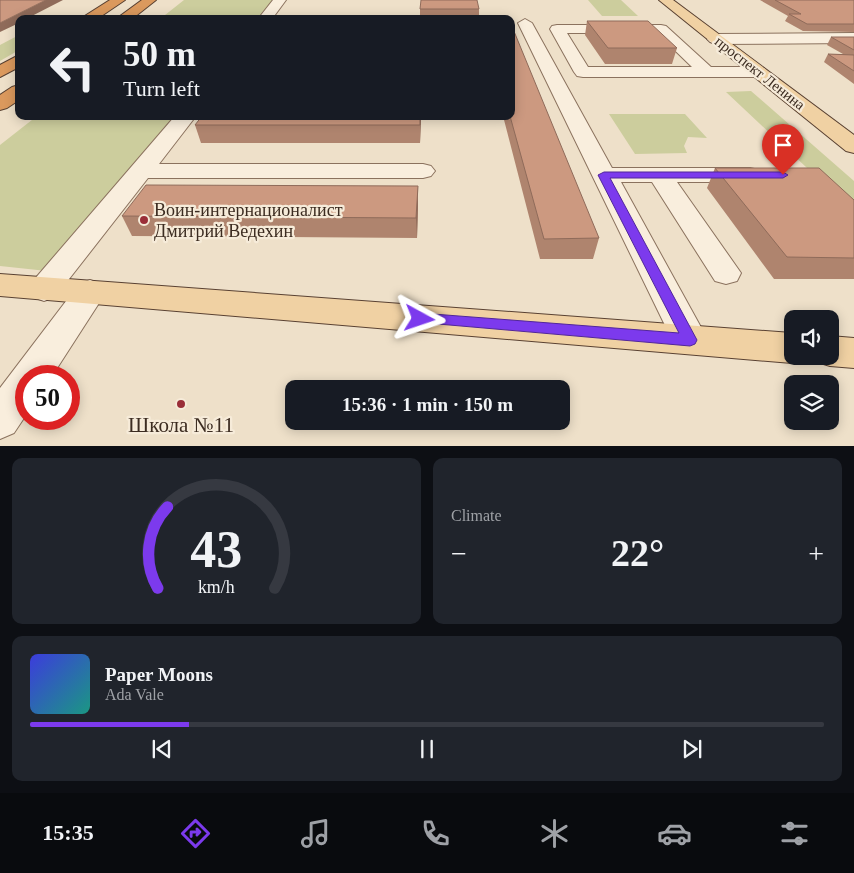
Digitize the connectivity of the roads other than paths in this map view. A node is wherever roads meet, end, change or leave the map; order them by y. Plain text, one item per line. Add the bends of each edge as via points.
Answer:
1 (119, 0) edge
2 (150, 0) edge
3 (280, 0) edge
4 (665, 0) edge
5 (94, 15) edge
6 (129, 15) edge
7 (268, 15) edge
8 (525, 24) dead end
9 (854, 38) edge
10 (715, 39) junction
11 (15, 63) edge
12 (0, 72) edge
13 (708, 72) junction
14 (758, 72) junction
15 (15, 94) edge
16 (0, 104) edge
17 (183, 120) edge
18 (854, 146) edge
19 (140, 171) junction
20 (423, 171) dead end
21 (604, 175) junction
22 (660, 175) junction
23 (773, 175) edge
24 (726, 273) dead end
25 (0, 284) edge
26 (44, 289) junction
27 (90, 292) junction
28 (690, 340) junction
29 (784, 347) edge
30 (839, 352) edge
31 (854, 353) edge
32 (39, 365) edge
33 (15, 399) edge
34 (0, 420) edge

1 - 5 highway
2 - 6 highway
3 - 7 street
4 - 10 main road, проспект Ленина
8 - 21 street
9 - 10 street via 776,33
10 - 14 main road, проспект Ленина
11 - 12 highway
13 - 13 street via 583,72 557,29 661,29
13 - 14 street
14 - 18 main road, проспект Ленина
15 - 16 highway
17 - 19 street
19 - 20 street
19 - 26 street
21 - 22 street
21 - 28 street
22 - 23 street
22 - 24 street
25 - 26 main road
26 - 27 main road
27 - 28 main road
27 - 32 street
28 - 29 main road
30 - 31 main road
33 - 34 street

